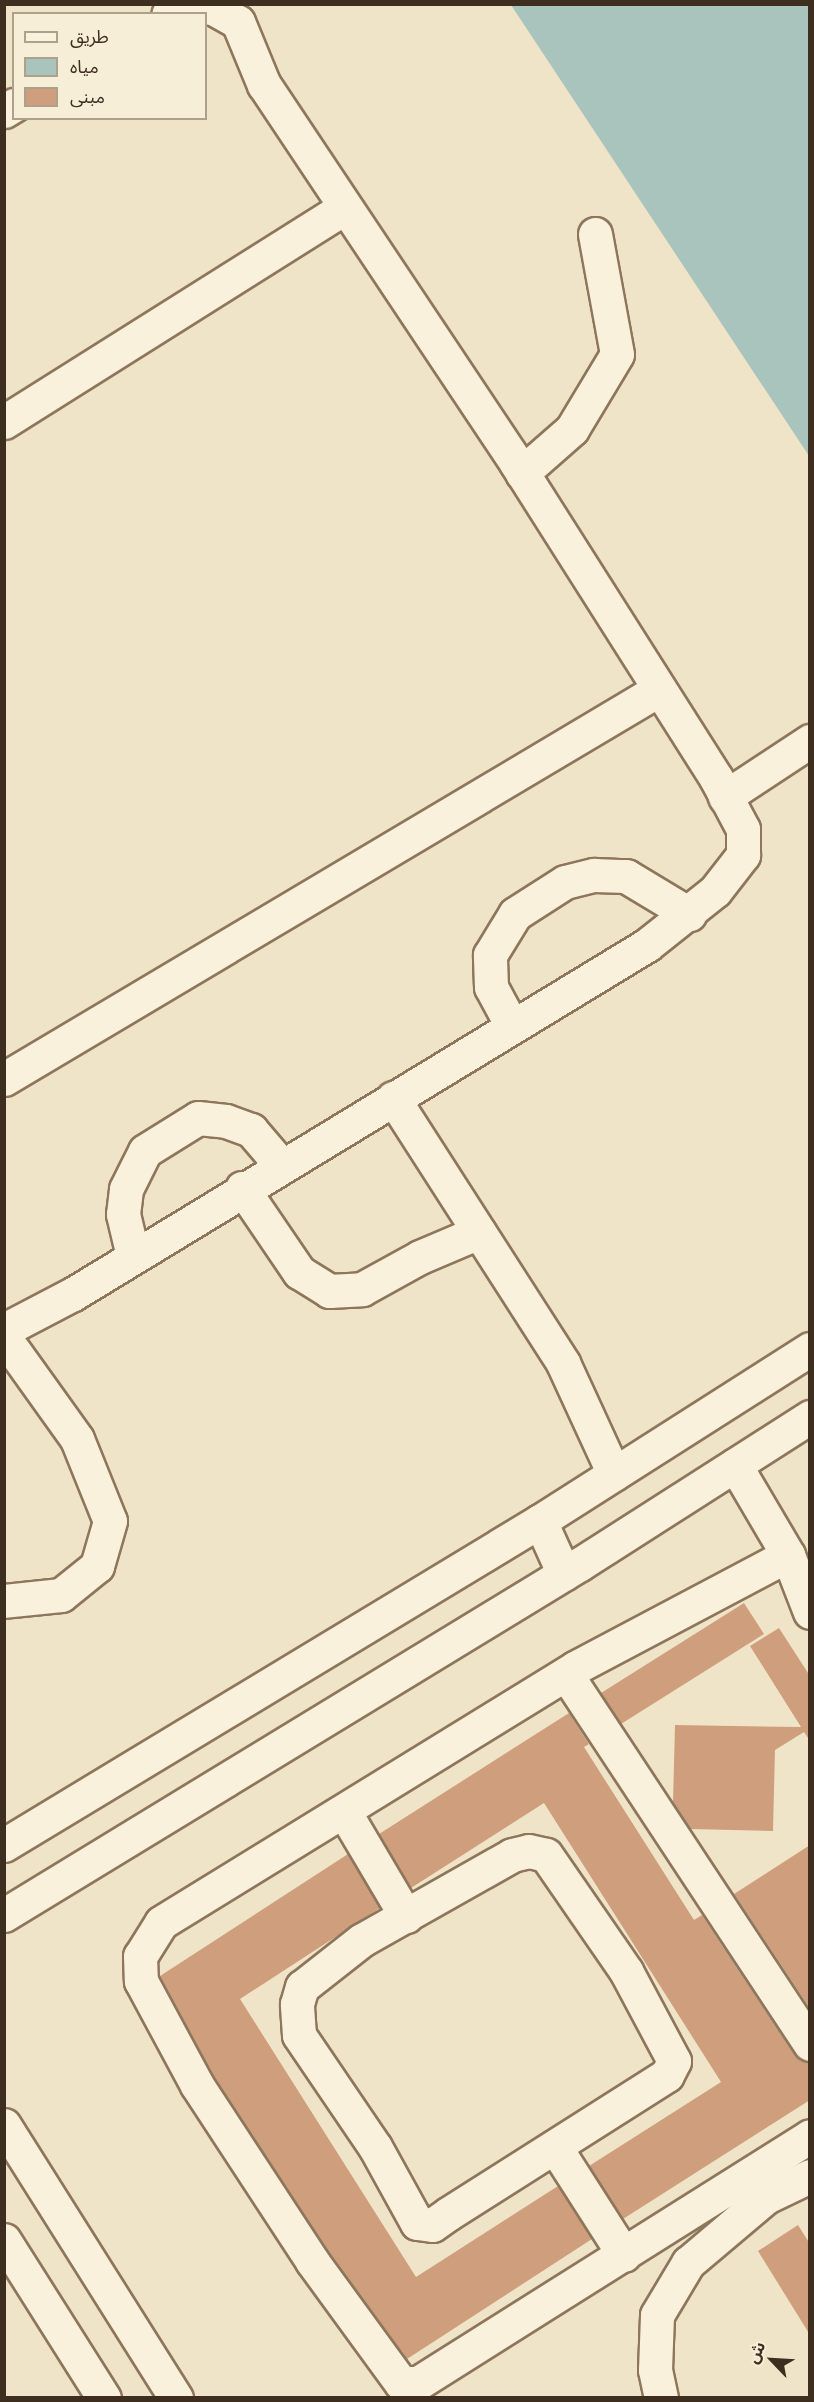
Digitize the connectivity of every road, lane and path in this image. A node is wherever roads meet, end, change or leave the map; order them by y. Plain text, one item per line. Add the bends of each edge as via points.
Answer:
1 (171, 12) edge
2 (344, 208) junction
3 (595, 234) dead end
4 (4, 422) edge
5 (522, 473) junction
6 (658, 690) junction
7 (810, 741) edge
8 (725, 797) junction
9 (689, 914) junction
10 (512, 1026) junction
11 (4, 1079) edge
12 (393, 1098) junction
13 (281, 1165) junction
14 (242, 1188) junction
15 (479, 1232) junction
16 (133, 1256) junction
17 (4, 1330) edge
18 (4, 1337) edge
19 (810, 1348) edge
20 (810, 1417) edge
21 (735, 1465) junction
22 (614, 1474) junction
23 (540, 1521) junction
24 (788, 1555) junction
25 (564, 1574) junction
26 (4, 1601) edge
27 (810, 1612) edge
28 (566, 1674) junction
29 (345, 1812) junction
30 (4, 1845) edge
31 (4, 1916) edge
32 (406, 1916) junction
33 (810, 2044) edge
34 (4, 2126) edge
35 (810, 2136) edge
36 (555, 2147) junction
37 (810, 2176) edge
38 (4, 2240) edge
39 (624, 2255) junction
40 (104, 2397) edge
41 (176, 2397) edge
42 (661, 2397) edge

1 - 2 street via 183,5 213,8 238,22 264,85
2 - 4 street
2 - 5 street
3 - 5 street via 617,354 572,429
5 - 6 street
6 - 8 street
6 - 11 street
7 - 8 street
8 - 9 street via 743,829 743,855 716,891
9 - 10 street
9 - 10 street via 626,876 594,875 565,882 515,914 490,955 491,987
10 - 12 street
12 - 13 street
12 - 15 street
13 - 14 street
13 - 16 street via 251,1130 226,1121 198,1118 145,1151 126,1189 123,1214
14 - 15 street via 299,1272 328,1292 362,1289 420,1257
14 - 16 street
15 - 22 street via 563,1363
16 - 17 street
18 - 26 street via 77,1439 110,1521 97,1566 61,1595
19 - 22 street
20 - 21 street
21 - 24 street
21 - 25 street
22 - 23 street
23 - 25 street
23 - 30 street
24 - 27 street
24 - 28 street
25 - 31 street
28 - 29 street
28 - 33 street
29 - 32 street
29 - 39 street via 161,1923 140,1956 141,1981 151,2005 197,2085 312,2261 401,2383 418,2383
32 - 36 street via 512,1855 529,1851 546,1855 626,1971 674,2061 667,2075
32 - 36 street via 362,1940 307,1980 297,2004 299,2035 375,2147 411,2218 432,2225
34 - 41 street
35 - 39 street
36 - 39 street
37 - 42 street via 766,2197 688,2264 657,2315 655,2370
38 - 40 street

